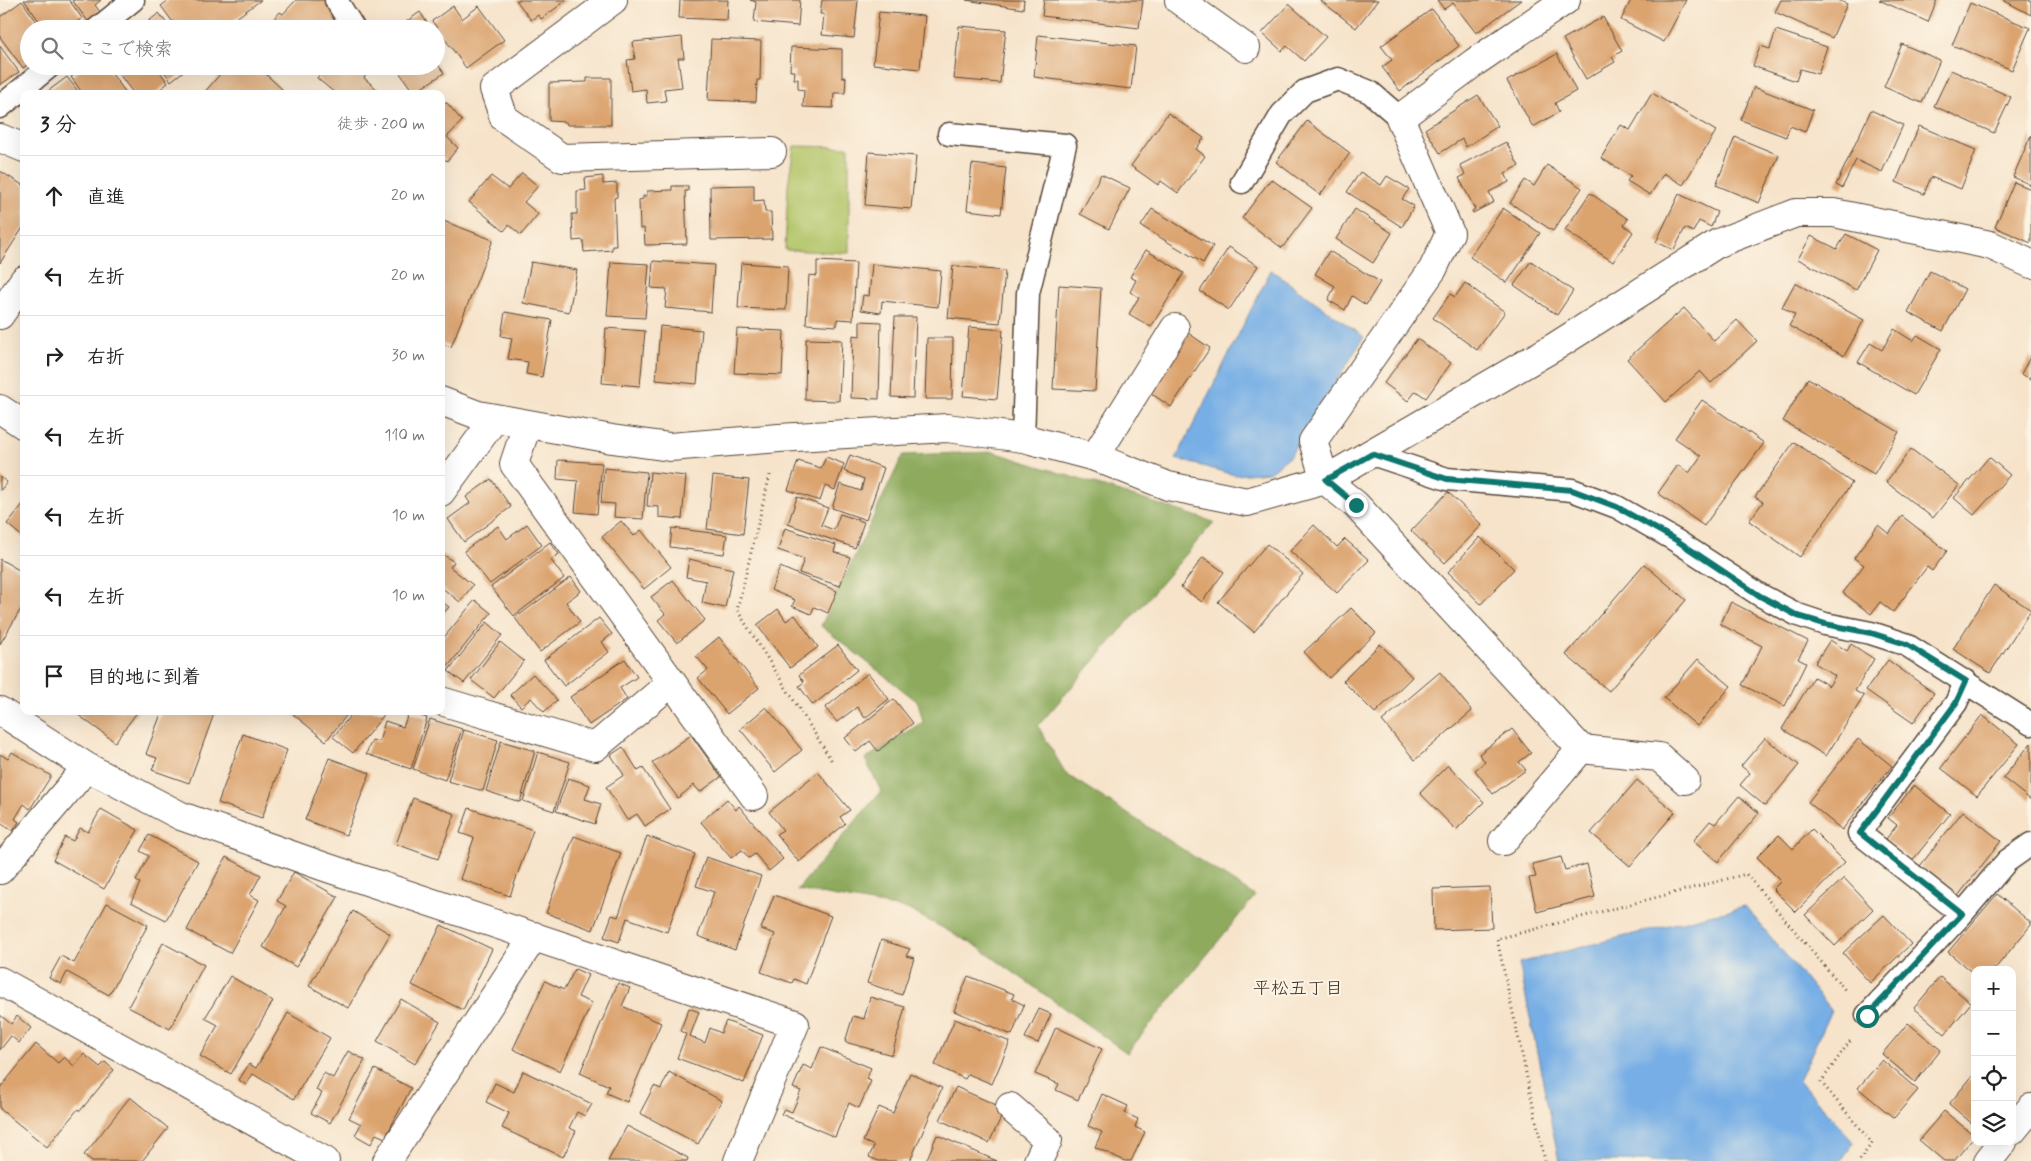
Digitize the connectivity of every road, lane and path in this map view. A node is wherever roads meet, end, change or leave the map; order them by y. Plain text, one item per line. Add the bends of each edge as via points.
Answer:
1 (133, 0) edge
2 (336, 0) edge
3 (613, 0) edge
4 (1179, 0) edge
5 (1566, 0) edge
6 (108, 20) edge
7 (348, 20) edge
8 (1246, 48) dead end
9 (39, 75) edge
10 (21, 90) edge
11 (20, 91) edge
12 (0, 107) edge
13 (1400, 118) junction
14 (950, 134) dead end
15 (0, 138) edge
16 (20, 146) edge
17 (772, 152) dead end
18 (1242, 182) dead end
19 (2031, 264) edge
20 (20, 286) edge
21 (0, 315) edge
22 (1175, 328) dead end
23 (445, 403) edge
24 (0, 409) edge
25 (495, 418) junction
26 (20, 422) edge
27 (527, 424) junction
28 (779, 438) junction
29 (1023, 438) junction
30 (1372, 454) junction
31 (1095, 457) junction
32 (1326, 480) junction
33 (445, 487) edge
34 (1966, 681) junction
35 (672, 682) junction
36 (445, 702) edge
37 (0, 711) edge
38 (2031, 724) edge
39 (1581, 749) junction
40 (832, 761) dead end
41 (87, 767) junction
42 (1685, 780) dead end
43 (754, 796) dead end
44 (1503, 841) dead end
45 (2031, 844) edge
46 (0, 870) edge
47 (1962, 914) junction
48 (534, 936) junction
49 (0, 981) edge
50 (1867, 1016) junction
51 (1010, 1107) dead end
52 (2031, 1108) edge
53 (2016, 1126) edge
54 (2000, 1146) edge
55 (325, 1161) edge
56 (387, 1161) edge
57 (739, 1161) edge
58 (1038, 1161) edge
59 (1545, 1161) edge
60 (1859, 1161) edge
61 (1988, 1161) edge

1 - 6 lane
2 - 7 lane
3 - 17 street via 494,89 504,118 562,158
4 - 8 street
5 - 13 street
9 - 10 lane
11 - 12 lane
13 - 18 lane via 1370,92 1338,79 1305,91 1282,114
13 - 32 street via 1450,233 1433,269 1313,441
14 - 29 lane via 1065,145 1028,294
15 - 16 street
19 - 30 street via 1990,245 1834,213 1796,214 1718,242 1556,346
20 - 21 street
22 - 31 street
23 - 25 street
24 - 26 street
25 - 27 street
25 - 33 street
27 - 28 street via 670,447
27 - 35 street via 514,464
28 - 29 street via 947,428
28 - 40 path via 737,610
29 - 31 street
30 - 32 street
30 - 34 lane via 1447,479 1572,490 1617,507 1798,616 1906,644
31 - 32 street via 1168,486 1247,502
32 - 39 street via 1356,505
34 - 38 lane
34 - 47 lane via 1956,703 1860,833
35 - 36 street via 595,747
35 - 43 street
37 - 41 street
39 - 42 street via 1659,758
39 - 44 street
41 - 46 street
41 - 48 street via 181,816 325,868
45 - 47 lane via 2007,861
47 - 50 lane
48 - 56 street
48 - 57 street via 796,1024
49 - 55 street
50 - 59 path via 1746,874 1497,939
50 - 60 path via 1821,1082 1872,1143
51 - 58 street via 1048,1140
52 - 53 street
54 - 61 street

